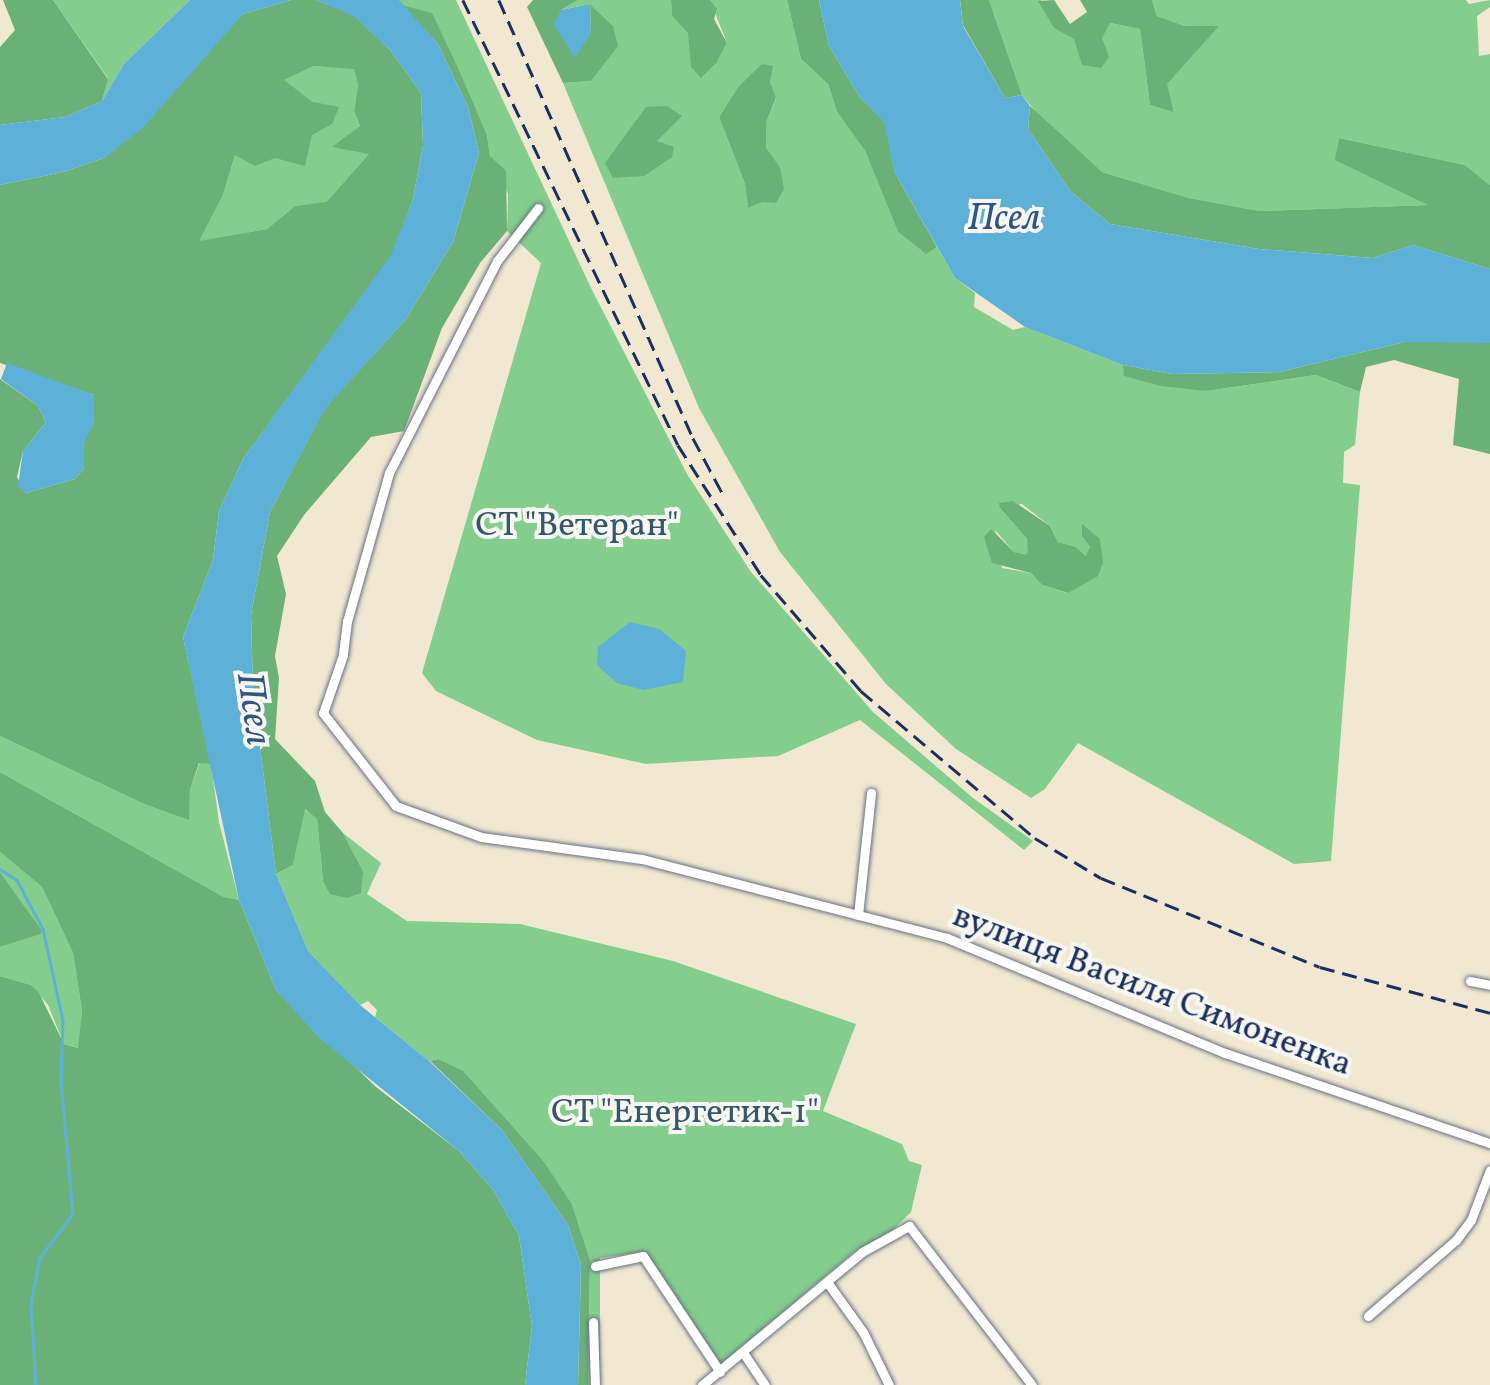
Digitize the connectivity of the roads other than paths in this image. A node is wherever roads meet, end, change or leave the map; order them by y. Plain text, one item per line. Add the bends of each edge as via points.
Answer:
1 (538, 208) dead end
2 (871, 793) dead end
3 (858, 915) junction
4 (1470, 982) dead end
5 (1490, 985) edge
6 (1490, 1143) edge
7 (1490, 1170) edge
8 (595, 1266) dead end
9 (827, 1282) junction
10 (1368, 1316) dead end
11 (593, 1322) dead end
12 (744, 1354) junction
13 (720, 1372) junction
14 (595, 1385) edge
15 (702, 1385) edge
16 (765, 1385) edge
17 (889, 1385) edge
18 (1032, 1385) edge

1 - 3 street, вулиця Василя Симоненка via 497,261 389,474 322,713 396,806 420,816 481,837 642,859
2 - 3 street
3 - 6 street, вулиця Василя Симоненка via 992,953 1225,1053
4 - 5 street
7 - 10 street via 1456,1240
8 - 13 street via 643,1256
9 - 12 street
9 - 17 street via 863,1332
9 - 18 street via 862,1252 909,1226
11 - 14 street
12 - 13 street
12 - 16 street
13 - 15 street

